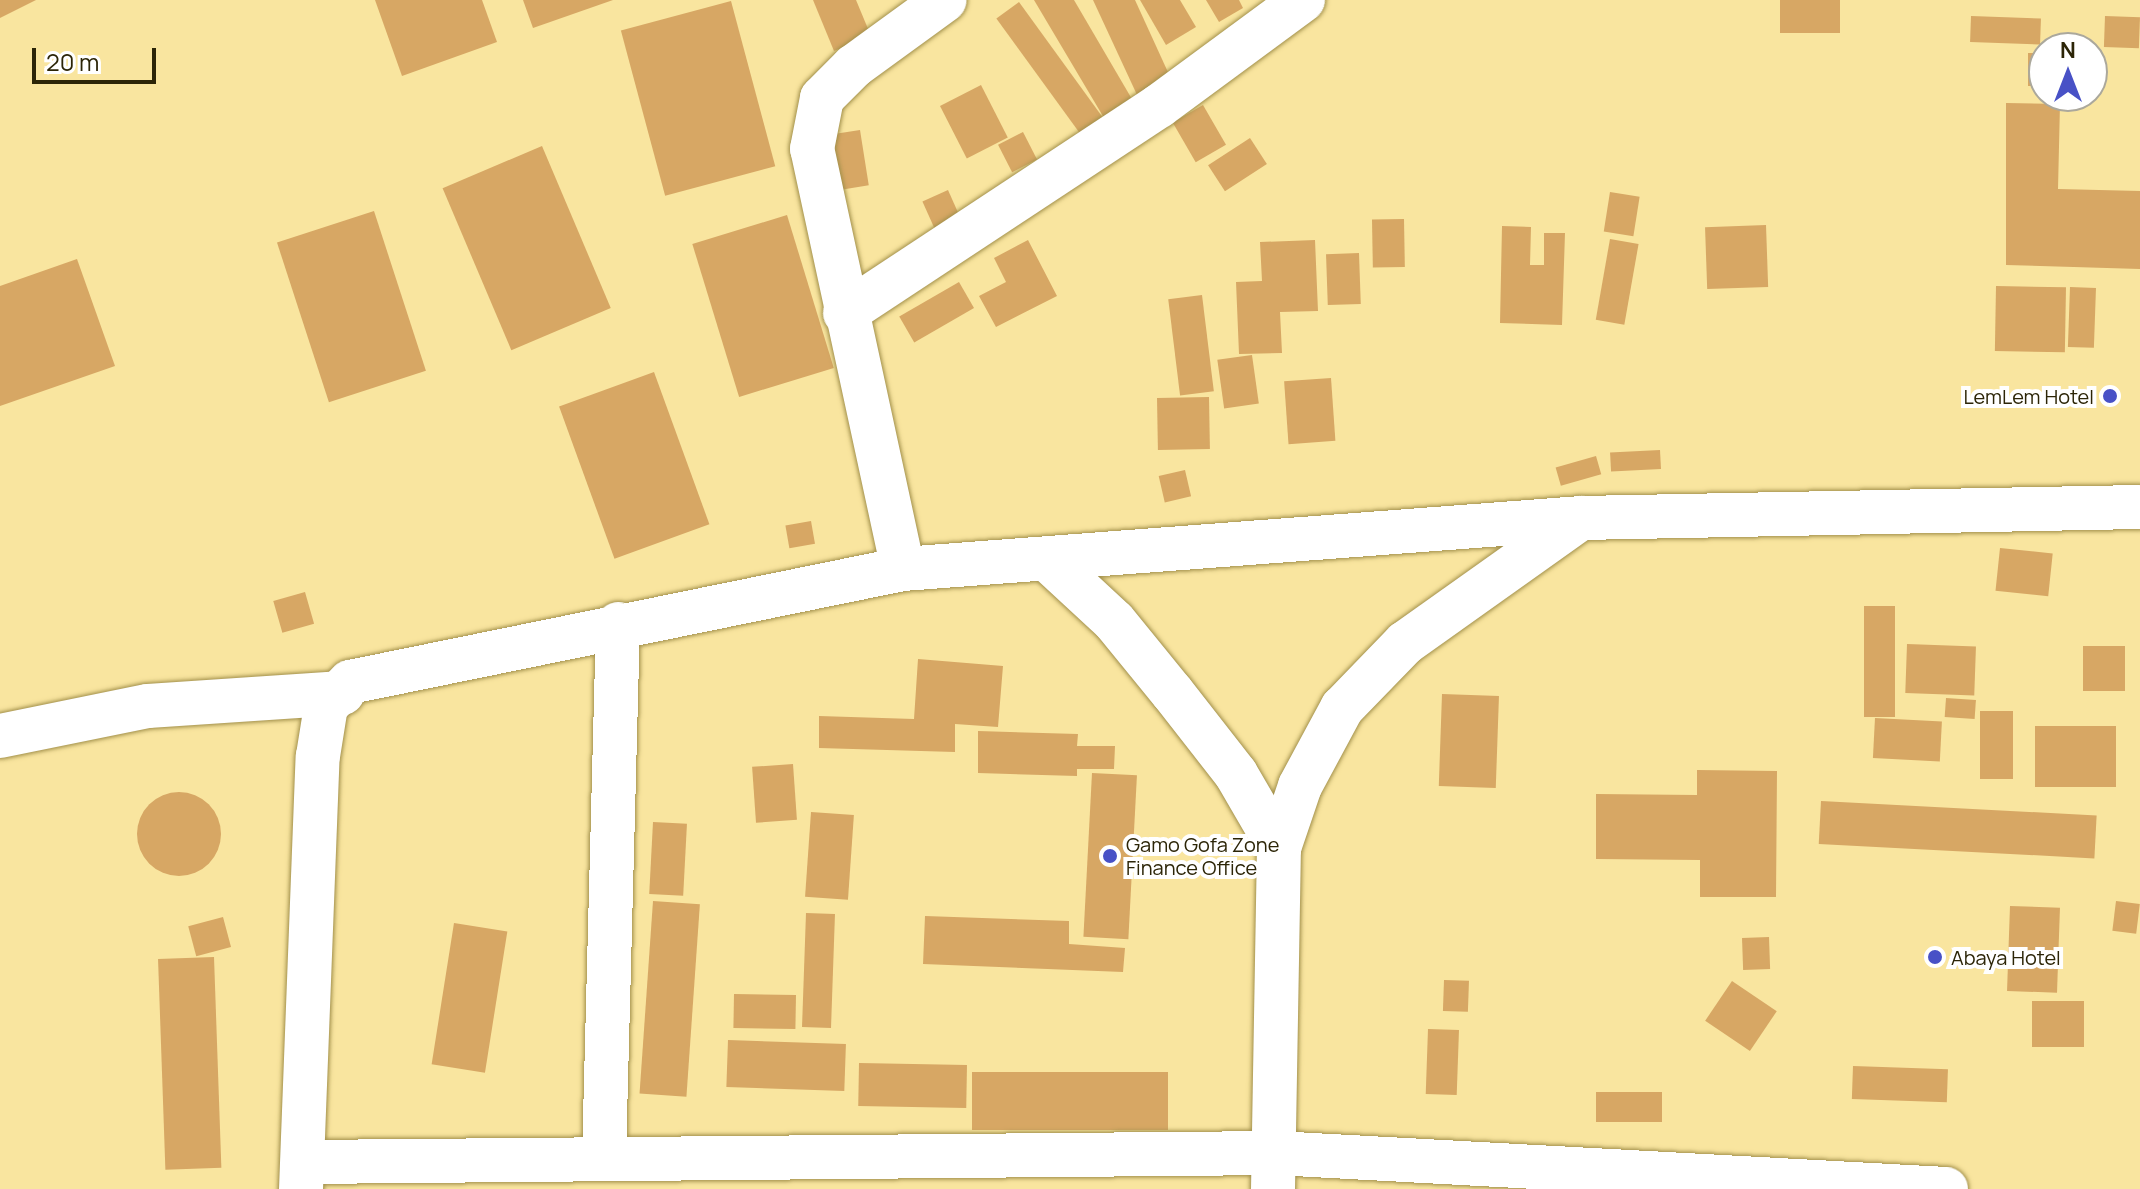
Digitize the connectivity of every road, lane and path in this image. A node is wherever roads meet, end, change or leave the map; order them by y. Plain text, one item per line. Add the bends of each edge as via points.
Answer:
1 (945, 0) edge
2 (1303, 0) edge
3 (845, 313) junction
4 (2140, 507) edge
5 (1581, 518) junction
6 (1047, 559) junction
7 (903, 569) junction
8 (618, 624) junction
9 (343, 693) junction
10 (0, 736) edge
11 (1279, 848) junction
12 (604, 1157) junction
13 (1274, 1171) edge
14 (302, 1176) edge
15 (1946, 1189) edge

1 - 3 street via 854,66 822,98 812,149
2 - 3 street via 1159,106
3 - 7 street
4 - 5 street
5 - 6 street
5 - 11 street via 1405,643 1342,708 1300,786
6 - 7 street
6 - 11 street via 1114,621 1162,680 1236,774
7 - 8 street
8 - 9 street via 350,682
8 - 12 street
9 - 10 street via 148,706
9 - 14 street via 326,706 318,756
11 - 13 street
12 - 13 street
12 - 14 street
13 - 15 street

